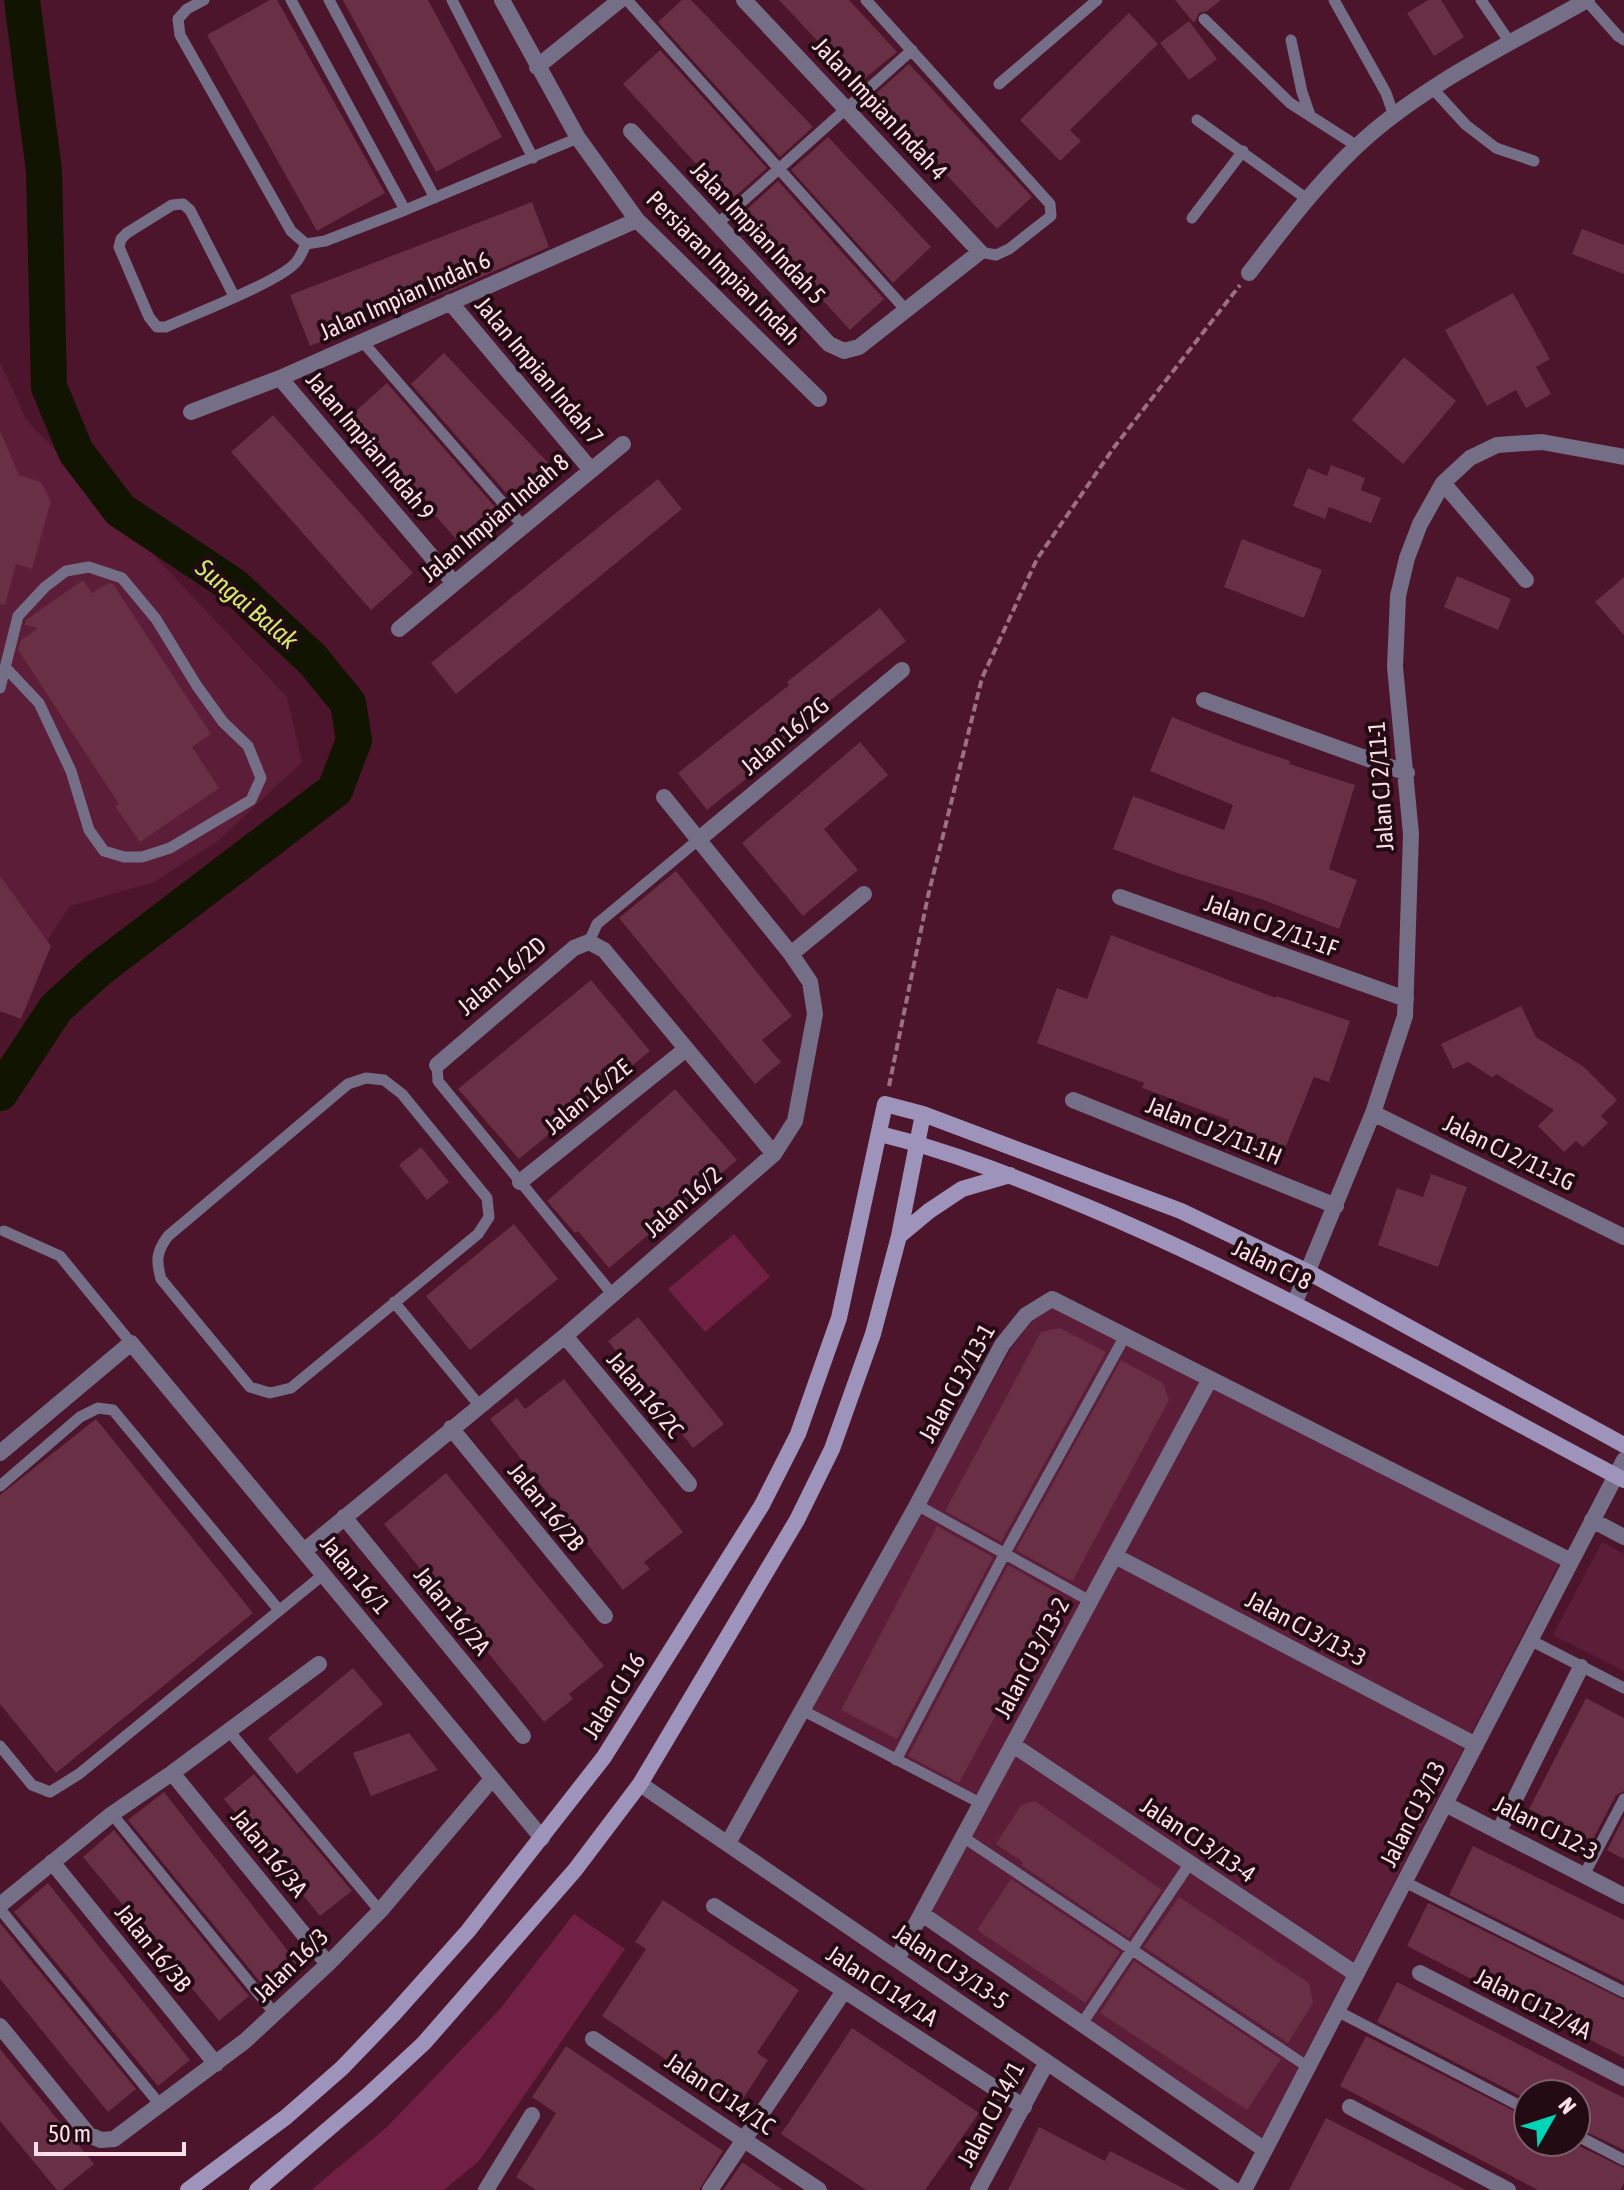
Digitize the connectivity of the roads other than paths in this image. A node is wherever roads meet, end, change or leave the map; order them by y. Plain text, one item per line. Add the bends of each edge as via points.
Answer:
1 (204, 0) edge
2 (291, 0) edge
3 (329, 0) edge
4 (452, 0) edge
5 (502, 0) edge
6 (620, 0) edge
7 (627, 0) edge
8 (744, 0) edge
9 (866, 0) edge
10 (1097, 0) edge
11 (1334, 0) edge
12 (1481, 0) edge
13 (1587, 0) edge
14 (1204, 19) dead end
15 (1291, 40) dead end
16 (1624, 40) edge
17 (1511, 44) junction
18 (912, 50) junction
19 (537, 67) junction
20 (999, 84) dead end
21 (1433, 89) junction
22 (846, 109) junction
23 (1310, 116) junction
24 (1394, 116) junction
25 (1197, 120) dead end
26 (631, 131) dead end
27 (578, 138) junction
28 (1357, 146) junction
29 (1243, 151) junction
30 (533, 158) junction
31 (1534, 161) dead end
32 (779, 169) junction
33 (435, 198) junction
34 (1307, 199) junction
35 (405, 210) junction
36 (1192, 218) dead end
37 (637, 220) junction
38 (716, 225) junction
39 (306, 244) junction
40 (980, 252) junction
41 (1249, 273) road end
42 (234, 296) junction
43 (450, 302) junction
44 (905, 309) junction
45 (362, 341) junction
46 (280, 378) junction
47 (819, 399) dead end
48 (191, 412) dead end
49 (623, 444) dead end
50 (1624, 457) edge
51 (591, 470) junction
52 (1443, 483) junction
53 (523, 526) junction
54 (1526, 580) dead end
55 (454, 583) junction
56 (399, 629) dead end
57 (5, 667) junction
58 (902, 670) dead end
59 (0, 688) edge
60 (1204, 700) dead end
61 (1407, 773) junction
62 (664, 797) dead end
63 (698, 840) junction
64 (864, 894) dead end
65 (1120, 897) dead end
66 (596, 946) junction
67 (791, 954) junction
68 (1406, 999) junction
69 (686, 1049) junction
70 (437, 1065) joint
71 (1073, 1100) dead end
72 (885, 1104) joint
73 (1373, 1113) junction
74 (923, 1114) junction
75 (880, 1134) junction
76 (916, 1142) junction
77 (774, 1154) junction
78 (1010, 1175) junction
79 (520, 1182) junction
80 (1336, 1206) junction
81 (4, 1231) dead end
82 (899, 1236) junction
83 (1624, 1237) edge
84 (1308, 1272) junction
85 (613, 1295) junction
86 (394, 1302) junction
87 (1295, 1302) junction
88 (565, 1336) junction
89 (1125, 1336) junction
90 (131, 1343) junction
91 (1210, 1379) junction
92 (479, 1405) junction
93 (451, 1428) junction
94 (1624, 1445) edge
95 (0, 1453) edge
96 (1624, 1460) edge
97 (1620, 1478) edge
98 (689, 1484) dead end
99 (0, 1486) edge
100 (917, 1505) junction
101 (344, 1517) junction
102 (1592, 1520) junction
103 (1624, 1537) edge
104 (304, 1551) junction
105 (1005, 1553) junction
106 (1115, 1556) junction
107 (1571, 1561) junction
108 (324, 1574) junction
109 (1090, 1601) junction
110 (279, 1610) junction
111 (605, 1616) dead end
112 (1530, 1640) junction
113 (319, 1664) dead end
114 (1581, 1667) junction
115 (1624, 1688) edge
116 (802, 1710) junction
117 (229, 1731) junction
118 (523, 1736) dead end
119 (1013, 1745) junction
120 (1476, 1745) junction
121 (0, 1746) edge
122 (896, 1760) junction
123 (172, 1773) junction
124 (492, 1779) junction
125 (640, 1784) junction
126 (1624, 1799) edge
127 (980, 1803) junction
128 (1445, 1804) junction
129 (112, 1814) junction
130 (1499, 1831) junction
131 (963, 1837) junction
132 (542, 1838) junction
133 (728, 1843) junction
134 (52, 1862) junction
135 (1190, 1863) junction
136 (1584, 1875) junction
137 (1405, 1882) junction
138 (1624, 1896) edge
139 (714, 1906) dead end
140 (0, 1907) edge
141 (380, 1911) junction
142 (922, 1914) junction
143 (1132, 1948) junction
144 (897, 1959) junction
145 (328, 1964) junction
146 (1420, 1973) dead end
147 (1356, 1974) junction
148 (844, 1991) junction
149 (1624, 1992) edge
150 (1337, 2011) junction
151 (275, 2014) junction
152 (1081, 2025) junction
153 (0, 2026) edge
154 (593, 2039) dead end
155 (1047, 2062) junction
156 (216, 2064) junction
157 (1308, 2067) junction
158 (1624, 2078) edge
159 (1512, 2102) edge
160 (161, 2106) junction
161 (1024, 2107) junction
162 (1350, 2107) dead end
163 (532, 2115) dead end
164 (744, 2138) junction
165 (1592, 2143) edge
166 (1265, 2150) junction
167 (1624, 2160) edge
168 (188, 2190) edge
169 (257, 2190) edge
170 (486, 2190) edge
171 (710, 2190) edge
172 (819, 2190) edge
173 (978, 2190) edge
174 (1234, 2190) edge
175 (1244, 2190) edge
176 (1508, 2190) edge

1 - 39 lane via 178,19 180,35 291,231
2 - 35 lane
3 - 33 lane
4 - 30 lane
5 - 19 street, Persiaran Impian Indah
6 - 19 street
7 - 32 lane
8 - 22 street, Jalan Impian Indah 4
9 - 18 lane
10 - 20 lane
11 - 24 lane
12 - 17 lane
13 - 16 lane
13 - 17 street
14 - 23 lane
15 - 23 lane
17 - 21 street
18 - 22 lane
18 - 40 lane via 1050,204 1051,216 1009,249 996,255
19 - 27 street, Persiaran Impian Indah
21 - 24 street
21 - 31 lane via 1496,148
22 - 32 lane
22 - 40 street, Jalan Impian Indah 4
23 - 28 lane
24 - 28 street
25 - 29 lane
26 - 38 street, Jalan Impian Indah 5
27 - 30 lane
27 - 37 street, Persiaran Impian Indah
28 - 34 street
29 - 34 lane
29 - 36 lane
30 - 33 lane
32 - 38 lane
32 - 44 lane
33 - 35 lane
34 - 41 street
35 - 39 lane
37 - 43 street, Jalan Impian Indah 6
37 - 47 street, Persiaran Impian Indah
38 - 44 street, Jalan Impian Indah 5 via 829,344 844,351 859,347
39 - 42 lane via 287,271
40 - 44 street
42 - 42 lane via 157,327 119,247 121,239 172,205 183,204
43 - 45 street, Jalan Impian Indah 6
43 - 51 street, Jalan Impian Indah 7
45 - 46 street, Jalan Impian Indah 6
45 - 53 lane
46 - 48 street, Jalan Impian Indah 6
46 - 55 street, Jalan Impian Indah 9
49 - 51 street, Jalan Impian Indah 8
50 - 52 street, Jalan CJ 2/11-1 via 1542,442 1497,445 1470,458
51 - 53 street, Jalan Impian Indah 8
52 - 54 street
52 - 61 street, Jalan CJ 2/11-1 via 1420,524 1398,596 1395,667
53 - 55 street, Jalan Impian Indah 8
55 - 56 street, Jalan Impian Indah 8
57 - 57 lane via 18,616 66,571 89,567 122,578 156,619 223,722 248,746 261,778 251,800 170,848 142,857 104,851 89,830 71,771 39,703
57 - 59 lane
58 - 63 street, Jalan 16/2G
60 - 61 street
61 - 68 street, Jalan CJ 2/11-1 via 1411,834
62 - 63 street, Jalan 16/2
63 - 66 lane via 597,924
63 - 67 street, Jalan 16/2
64 - 67 street
65 - 68 street, Jalan CJ 2/11-1F
66 - 69 street
66 - 70 street, Jalan 16/2D via 574,948
67 - 77 street, Jalan 16/2 via 810,982 815,1014 795,1121
68 - 73 street, Jalan CJ 2/11-1
69 - 77 street
69 - 79 street, Jalan 16/2E
70 - 79 lane via 438,1081
71 - 80 street, Jalan CJ 2/11-1H
72 - 74 street, Jalan CJ 8
72 - 75 street, Jalan CJ 16
73 - 80 street, Jalan CJ 2/11-1
73 - 83 street, Jalan CJ 2/11-1G
74 - 76 street
74 - 84 street, Jalan CJ 8 via 1181,1211
75 - 76 street, Jalan CJ 8
75 - 132 street, Jalan CJ 16 via 839,1318 798,1434 762,1505 613,1744
76 - 78 street, Jalan CJ 8
76 - 82 street
77 - 85 street, Jalan 16/2
78 - 82 street via 962,1189
78 - 87 street, Jalan CJ 8 via 1166,1240
79 - 85 lane
80 - 84 street, Jalan CJ 2/11-1
81 - 90 lane via 60,1256
82 - 125 street via 873,1334 832,1449 797,1520
84 - 87 street, Jalan CJ 2/11-1
84 - 94 street, Jalan CJ 8
85 - 88 street, Jalan 16/2
86 - 86 lane via 291,1388 270,1393 250,1387 161,1279 157,1250 348,1084 384,1080 402,1094 487,1198 489,1217 478,1234
86 - 92 lane
87 - 97 street, Jalan CJ 8
88 - 92 street, Jalan 16/2
88 - 98 street, Jalan 16/2C
89 - 91 street, Jalan CJ 3/13-1
89 - 100 street, Jalan CJ 3/13-1 via 1052,1299 1026,1315 1002,1345
89 - 105 lane
90 - 95 street
90 - 104 street, Jalan 16/1
91 - 106 street, Jalan CJ 3/13-2
91 - 107 street, Jalan CJ 3/13-1
92 - 93 street, Jalan 16/2
93 - 101 street, Jalan 16/2
93 - 111 street, Jalan 16/2B
96 - 97 street, Jalan CJ 3/13
97 - 102 street, Jalan CJ 3/13
99 - 110 lane via 80,1417 98,1408 113,1410
100 - 105 lane
100 - 116 street, Jalan CJ 3/13-1
101 - 104 street, Jalan 16/2
101 - 118 street, Jalan 16/2A
102 - 103 street
102 - 107 street, Jalan CJ 3/13
104 - 108 street, Jalan 16/1
105 - 109 lane
105 - 122 lane
106 - 109 street, Jalan CJ 3/13-2
106 - 120 street, Jalan CJ 3/13-3
107 - 112 street, Jalan CJ 3/13
108 - 110 lane
108 - 124 street, Jalan 16/1
109 - 119 street, Jalan CJ 3/13-2
110 - 121 lane via 50,1792 32,1785
112 - 114 lane
112 - 120 street, Jalan CJ 3/13
113 - 117 street
114 - 115 lane
114 - 130 street
116 - 122 lane
116 - 133 street, Jalan CJ 3/13-1
117 - 123 street
117 - 141 lane
119 - 127 street, Jalan CJ 3/13-2
119 - 135 street, Jalan CJ 3/13-4
120 - 128 street, Jalan CJ 3/13
122 - 127 lane
123 - 129 street
123 - 145 street, Jalan 16/3A
124 - 132 street, Jalan 16/1
124 - 141 street, Jalan 16/3
125 - 133 street, Jalan CJ 3/13-5
125 - 169 street via 575,1870 424,2043
126 - 136 lane
127 - 131 street, Jalan CJ 3/13-2
128 - 130 street, Jalan CJ 12-3
128 - 137 street, Jalan CJ 3/13
129 - 134 street
129 - 151 lane
130 - 136 street, Jalan CJ 12-3
131 - 142 street, Jalan CJ 3/13-2
131 - 143 lane
132 - 168 street, Jalan CJ 16 via 468,1931 342,2068
133 - 144 street, Jalan CJ 3/13-5
134 - 140 street
134 - 156 street, Jalan 16/3B
135 - 143 lane
135 - 147 street, Jalan CJ 3/13-4
136 - 138 street, Jalan CJ 12-3
137 - 147 street, Jalan CJ 3/13
137 - 149 lane
139 - 148 street, Jalan CJ 14/1A
140 - 160 lane
141 - 145 street, Jalan 16/3
142 - 144 street, Jalan CJ 3/13-2
142 - 152 street, Jalan CJ 3/13-5
143 - 152 lane
143 - 157 lane
144 - 155 street, Jalan CJ 3/13-5
145 - 151 street, Jalan 16/3
146 - 158 street, Jalan CJ 12/4A
147 - 150 street, Jalan CJ 3/13
148 - 161 street, Jalan CJ 14/1A
148 - 164 street
150 - 157 street, Jalan CJ 3/13
150 - 159 lane
151 - 156 street, Jalan 16/3
152 - 166 street, Jalan CJ 3/13-5
153 - 160 street, Jalan 16/3 via 89,2135 114,2139
154 - 164 street, Jalan CJ 14/1C
155 - 161 street, Jalan CJ 14/1
155 - 174 street, Jalan CJ 3/13-5
156 - 160 street, Jalan 16/3
157 - 166 street, Jalan CJ 3/13
161 - 173 street, Jalan CJ 14/1
162 - 176 street
163 - 170 street
164 - 171 street
164 - 172 street, Jalan CJ 14/1C
165 - 167 lane
166 - 175 street, Jalan CJ 3/13

